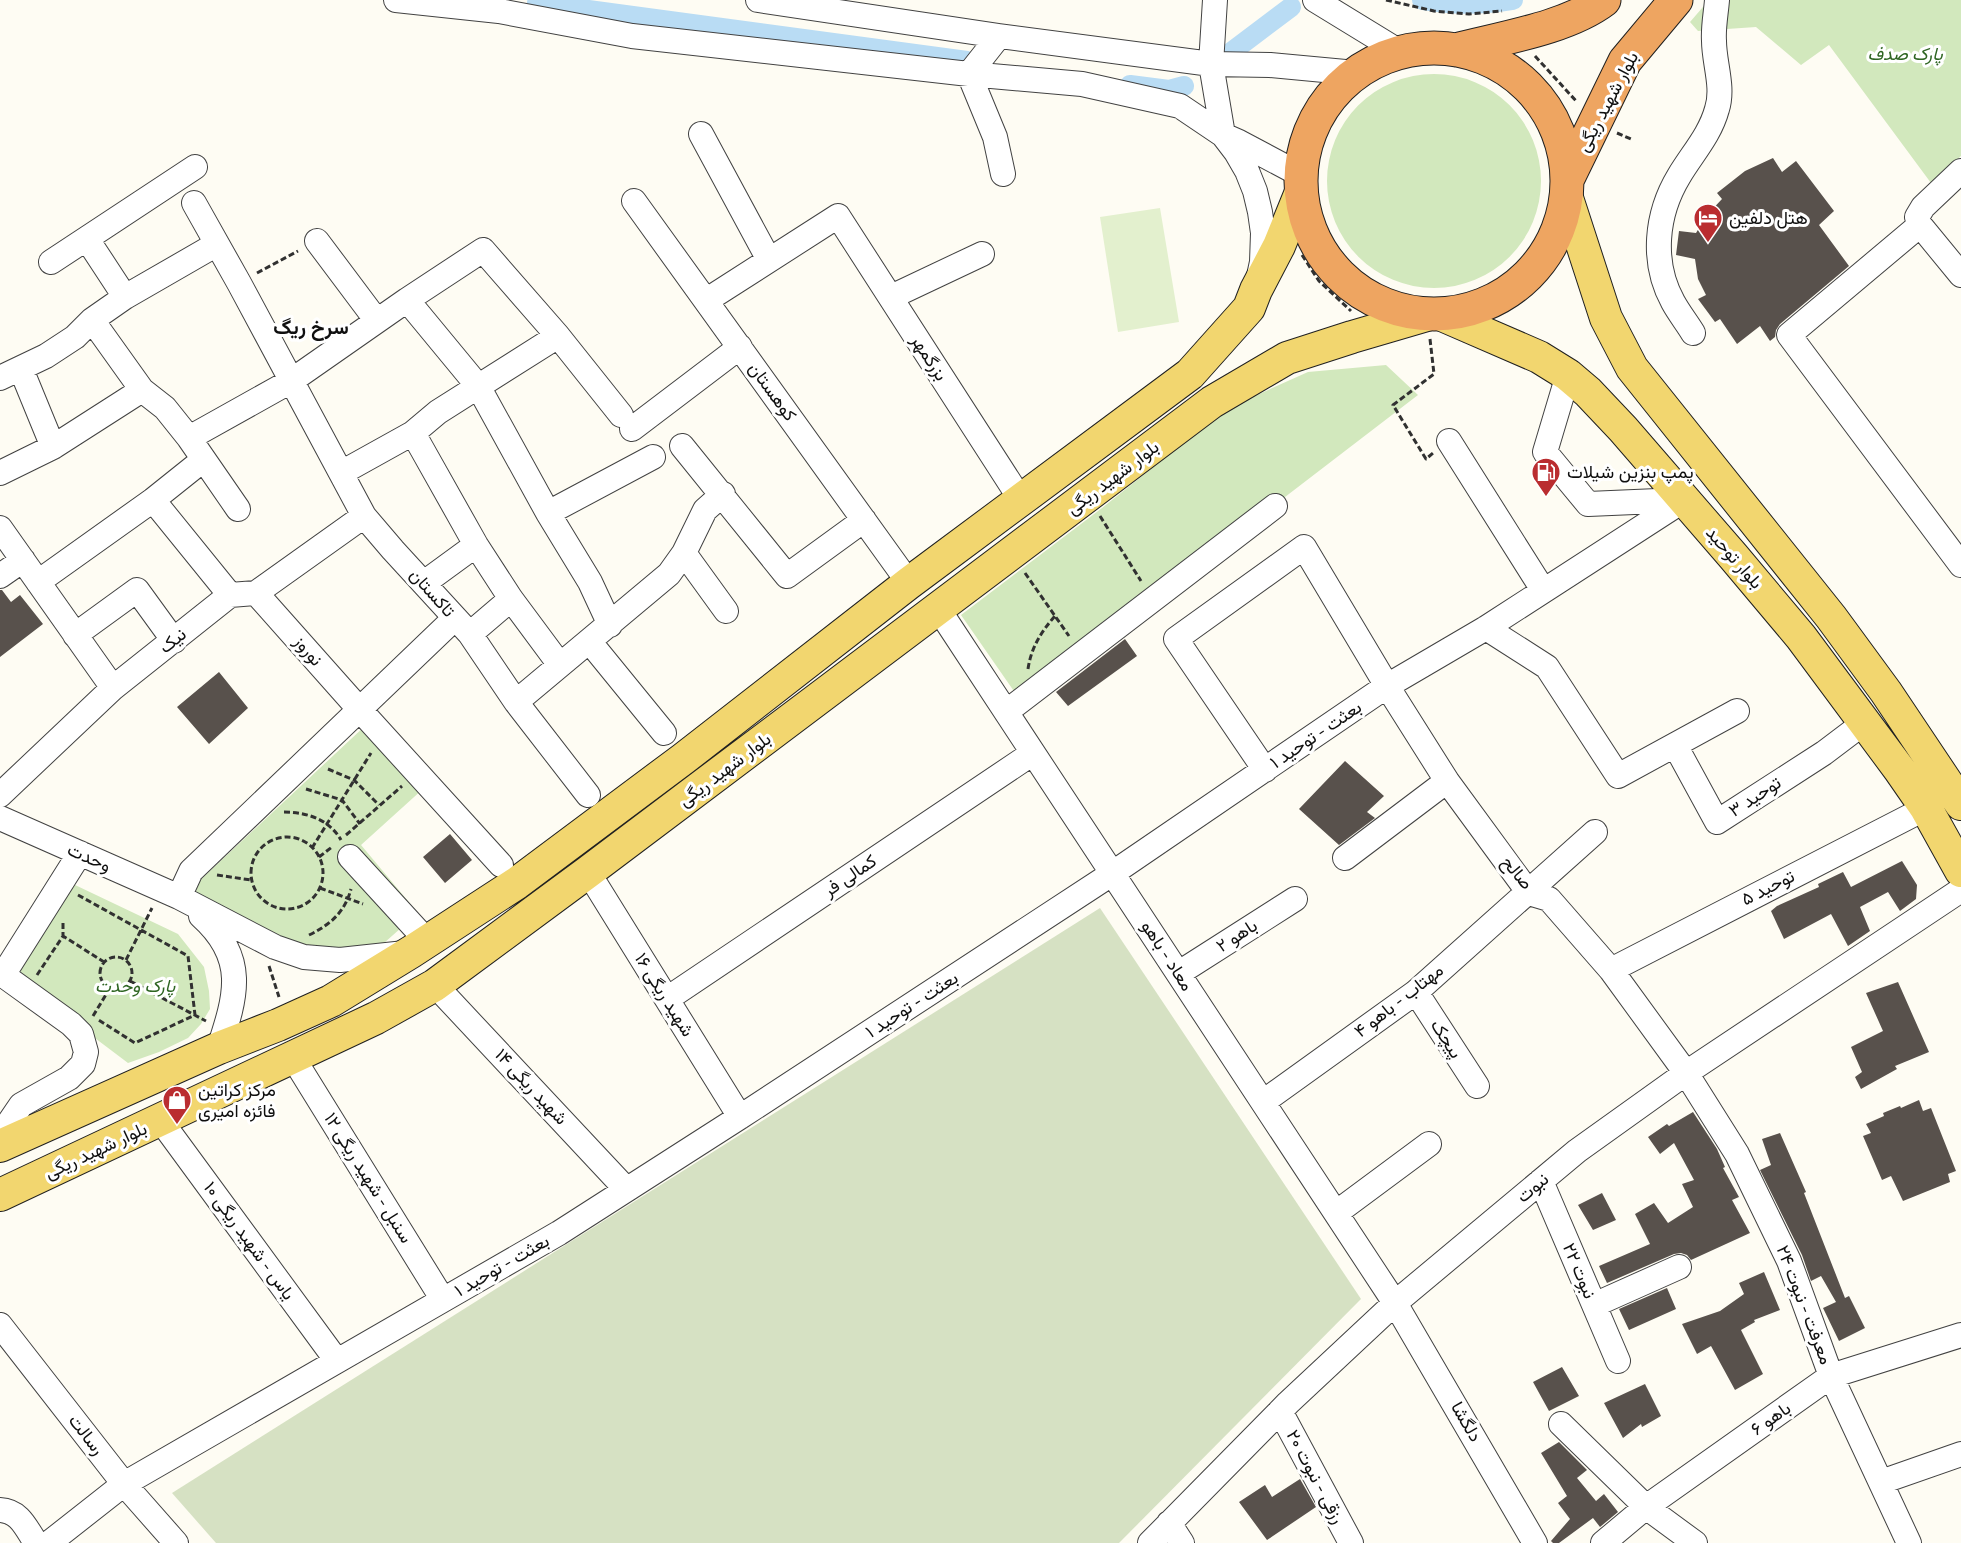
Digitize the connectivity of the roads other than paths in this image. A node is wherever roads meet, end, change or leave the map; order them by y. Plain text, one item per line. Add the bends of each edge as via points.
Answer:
1 (396, 0) edge
2 (759, 0) edge
3 (1215, 0) edge
4 (1315, 0) edge
5 (1604, 0) edge
6 (1676, 0) edge
7 (1717, 0) edge
8 (500, 6) edge
9 (999, 36) junction
10 (1456, 50) junction
11 (1400, 52) junction
12 (1210, 64) junction
13 (1356, 73) junction
14 (969, 74) junction
15 (702, 134) dead end
16 (1223, 135) junction
17 (195, 167) dead end
18 (1961, 171) edge
19 (1003, 174) dead end
20 (1301, 183) junction
21 (1567, 188) junction
22 (634, 201) dead end
23 (194, 203) dead end
24 (1920, 225) junction
25 (87, 239) junction
26 (317, 241) road end
27 (217, 244) junction
28 (982, 254) dead end
29 (769, 260) junction
30 (51, 262) dead end
31 (1961, 274) edge
32 (1256, 290) junction
33 (125, 297) junction
34 (891, 297) junction
35 (406, 300) junction
36 (706, 300) junction
37 (1434, 315) junction
38 (92, 320) junction
39 (377, 321) junction
40 (1693, 333) dead end
41 (558, 336) junction
42 (740, 347) junction
43 (10, 374) edge
44 (1568, 375) junction
45 (291, 381) junction
46 (478, 386) junction
47 (142, 390) junction
48 (413, 433) junction
49 (189, 438) junction
50 (1449, 441) road end
51 (682, 446) dead end
52 (53, 447) junction
53 (653, 457) dead end
54 (203, 460) junction
55 (3, 464) edge
56 (341, 473) junction
57 (723, 494) junction
58 (153, 500) junction
59 (1021, 500) junction
60 (1684, 500) junction
61 (1275, 506) dead end
62 (238, 509) dead end
63 (548, 513) junction
64 (364, 516) junction
65 (864, 520) junction
66 (0, 528) edge
67 (477, 545) junction
68 (684, 553) junction
69 (22, 560) junction
70 (1961, 565) edge
71 (0, 576) edge
72 (38, 582) junction
73 (424, 583) junction
74 (909, 583) junction
75 (1543, 590) junction
76 (256, 593) junction
77 (230, 595) junction
78 (511, 599) junction
79 (939, 610) junction
80 (726, 611) dead end
81 (610, 625) junction
82 (462, 626) junction
83 (1486, 628) junction
84 (75, 635) junction
85 (174, 640) junction
86 (589, 641) junction
87 (560, 665) junction
88 (1388, 686) junction
89 (113, 688) junction
90 (516, 702) junction
91 (360, 710) junction
92 (1737, 711) dead end
93 (1006, 712) junction
94 (1865, 722) junction
95 (664, 733) dead end
96 (1675, 745) junction
97 (1033, 753) junction
98 (1264, 770) junction
99 (1448, 781) junction
100 (0, 795) edge
101 (588, 795) dead end
102 (1961, 804) edge
103 (1926, 808) junction
104 (0, 818) edge
105 (1595, 832) dead end
106 (346, 848) road end
107 (87, 857) junction
108 (1345, 858) dead end
109 (501, 865) dead end
110 (1961, 871) edge
111 (588, 872) junction
112 (1113, 873) junction
113 (1961, 890) edge
114 (171, 893) junction
115 (1529, 893) junction
116 (1295, 899) dead end
117 (419, 947) junction
118 (1611, 970) junction
119 (1179, 973) junction
120 (2, 975) edge
121 (435, 984) junction
122 (1416, 992) junction
123 (667, 999) junction
124 (222, 1040) junction
125 (292, 1056) junction
126 (1686, 1073) junction
127 (1477, 1086) dead end
128 (1263, 1102) junction
129 (74, 1113) junction
130 (740, 1117) junction
131 (161, 1120) junction
132 (0, 1136) edge
133 (1429, 1144) dead end
134 (0, 1146) edge
135 (85, 1155) junction
136 (1541, 1181) junction
137 (13, 1189) edge
138 (626, 1189) junction
139 (0, 1205) edge
140 (1336, 1213) junction
141 (1679, 1267) dead end
142 (443, 1300) junction
143 (1395, 1303) junction
144 (1594, 1305) junction
145 (0, 1324) edge
146 (1961, 1335) edge
147 (337, 1361) junction
148 (1618, 1361) dead end
149 (1831, 1376) junction
150 (1280, 1411) junction
151 (1561, 1424) dead end
152 (1961, 1454) edge
153 (1881, 1482) junction
154 (124, 1484) junction
155 (1646, 1507) junction
156 (0, 1510) edge
157 (1176, 1533) edge
158 (36, 1543) edge
159 (49, 1543) edge
160 (176, 1543) edge
161 (1150, 1543) edge
162 (1351, 1543) edge
163 (1535, 1543) edge
164 (1602, 1543) edge
165 (1695, 1543) edge
166 (1909, 1543) edge

1 - 8 street
2 - 9 street
3 - 12 street
4 - 11 street
5 - 10 highway via 1542,28
6 - 21 highway, بلوار شهید ریگی via 1625,61
7 - 40 street via 1714,41 1718,106 1703,141 1669,195 1658,236 1662,272 1672,301
8 - 14 street via 632,36
9 - 12 street
9 - 14 street
10 - 11 highway via 1424,48
10 - 21 highway via 1486,59 1512,74 1535,95 1552,121 1563,150
11 - 13 highway
12 - 13 street
12 - 16 street
13 - 20 highway via 1338,88 1311,128
14 - 16 street via 1082,84 1180,106
14 - 19 street via 995,137
15 - 29 street
16 - 20 street
16 - 32 street via 1247,171 1260,212 1262,262
17 - 25 street
18 - 24 street via 1923,207 1917,217
20 - 32 main road, بلوار شهید ریگی via 1282,238
20 - 37 highway via 1310,229 1328,262 1356,289 1389,307
21 - 37 highway via 1553,240 1526,278 1496,300 1461,312
21 - 102 main road, بلوار توحید via 1606,318 1632,368 1831,616
22 - 36 street, کوهستان
23 - 27 street, تاکستان
24 - 31 street
24 - 70 street via 1789,335
25 - 30 street
25 - 33 street
26 - 39 street
27 - 33 street
27 - 45 street, تاکستان
28 - 34 street
29 - 34 street, بزرگمهر via 838,216
29 - 36 street
32 - 59 main road, بلوار شهید ریگی via 1249,308 1190,374
33 - 38 street
34 - 59 street, بزرگمهر
35 - 39 street
35 - 41 street via 483,250
35 - 46 street
36 - 42 street, کوهستان
37 - 44 main road, بلوار توحید via 1539,357
37 - 79 main road, بلوار شهید ریگی via 1287,358 1221,397
38 - 43 street via 75,337
38 - 47 street
39 - 45 street
41 - 42 street via 627,422
41 - 46 street
42 - 65 street, کوهستان
43 - 52 street
44 - 60 main road, بلوار توحید via 1623,429
44 - 60 street via 1545,452 1588,504
45 - 49 street
45 - 56 street, تاکستان
46 - 48 street
46 - 63 street
47 - 49 street via 165,408
47 - 52 street
48 - 56 street
48 - 67 street
49 - 54 street
50 - 75 street
51 - 57 street
52 - 55 street
53 - 63 street
54 - 58 street
54 - 62 street
56 - 64 street, تاکستان
57 - 65 street via 788,576
57 - 68 street via 705,510
58 - 72 street
58 - 77 street
59 - 74 main road, بلوار شهید ریگی
60 - 75 street, بعثت - توحید ۱
60 - 94 main road, بلوار توحید via 1801,637
61 - 93 street
63 - 81 street via 590,582
64 - 73 street, تاکستان
64 - 76 street
65 - 74 street, کوهستان
66 - 69 street
67 - 73 street
67 - 78 street
68 - 80 street
68 - 81 street via 669,574
69 - 71 street
69 - 72 street
72 - 84 street
73 - 82 street, تاکستان
74 - 117 main road, بلوار شهید ریگی via 517,883
75 - 83 street, بعثت - توحید ۱
76 - 77 street
76 - 91 street, نوروز
77 - 85 street, نیک
78 - 82 street
78 - 87 street
79 - 93 street, معاد - باهو
79 - 111 main road, بلوار شهید ریگی
81 - 86 street
82 - 90 street, تاکستان
82 - 91 street
83 - 88 street, بعثت - توحید ۱
83 - 96 street via 1547,667 1618,776
84 - 85 street via 137,590
84 - 89 street
85 - 89 street, نیک
86 - 87 street
86 - 95 street
87 - 90 street
88 - 98 street, بعثت - توحید ۱
88 - 98 street, صالح via 1304,547 1176,639
88 - 99 street, صالح
89 - 100 street, نیک
90 - 101 street, تاکستان
91 - 109 street, نوروز
91 - 114 street
92 - 96 street
93 - 97 street, معاد - باهو
94 - 96 street, توحید ۳ via 1717,822
94 - 103 main road, بلوار توحید
97 - 112 street, معاد - باهو
97 - 123 street, کمالی فر
98 - 112 street, بعثت - توحید ۱
99 - 108 street
99 - 115 street, صالح
103 - 110 main road, بلوار توحید
103 - 118 street, توحید ۵
104 - 107 street, وحدت
105 - 115 street, مهتاب - باهو ۴
106 - 117 street
107 - 114 street, وحدت
107 - 120 street
111 - 121 main road, بلوار شهید ریگی
111 - 123 street, شهید ریگی ۱۶
112 - 119 street, معاد - باهو
112 - 130 street, بعثت - توحید ۱
113 - 126 street, نبوت
114 - 117 street via 267,943 304,957 339,960
114 - 124 street via 222,936 233,967 235,993
115 - 118 street, صالح via 1550,899
115 - 122 street, مهتاب - باهو ۴
116 - 119 street, باهو ۲
117 - 124 main road, بلوار شهید ریگی via 331,1001 288,1021
118 - 126 street, صالح
119 - 128 street, معاد - باهو
120 - 132 street via 71,1024 81,1034 86,1052 83,1064 69,1078 21,1106
121 - 125 main road, بلوار شهید ریگی via 376,1018
121 - 138 street, شهید ریگی ۱۴
122 - 127 street, پیچک
122 - 128 street, مهتاب - باهو ۴
123 - 130 street, شهید ریگی ۱۶
124 - 129 main road, بلوار شهید ریگی
125 - 131 main road, بلوار شهید ریگی
125 - 142 street, سنبل - شهید ریگی ۱۲
126 - 136 street, نبوت
126 - 149 street, معرفت - نبوت ۲۴ via 1737,1154 1789,1261
128 - 140 street, معاد - باهو
129 - 134 main road, بلوار شهید ریگی
129 - 135 main road
130 - 138 street, بعثت - توحید ۱
131 - 135 main road, بلوار شهید ریگی
131 - 147 street, یاس - شهید ریگی ۱۰
133 - 140 street
135 - 137 main road, بلوار شهید ریگی
136 - 143 street, نبوت
136 - 144 street, نبوت ۲۲
137 - 139 street
138 - 142 street, بعثت - توحید ۱
140 - 143 street, معاد - باهو
141 - 144 street
142 - 147 street, بعثت - توحید ۱
143 - 150 street, نبوت
143 - 163 street, دلگشا
144 - 148 street, نبوت ۲۲
145 - 154 street, رسالت
146 - 149 street, باهو ۶
147 - 154 street, بعثت - توحید ۱
149 - 153 street, معرفت - نبوت ۲۴
149 - 155 street, باهو ۶
150 - 157 street, نبوت
150 - 162 street, رزقی - نبوت ۲۰
151 - 155 street
152 - 153 street
153 - 166 street, معرفت - نبوت ۲۴
154 - 159 street, بعثت - توحید ۱
154 - 160 street, رسالت
155 - 164 street, باهو ۶
155 - 165 street
156 - 158 street via 10,1511 22,1521
157 - 161 street, نبوت

